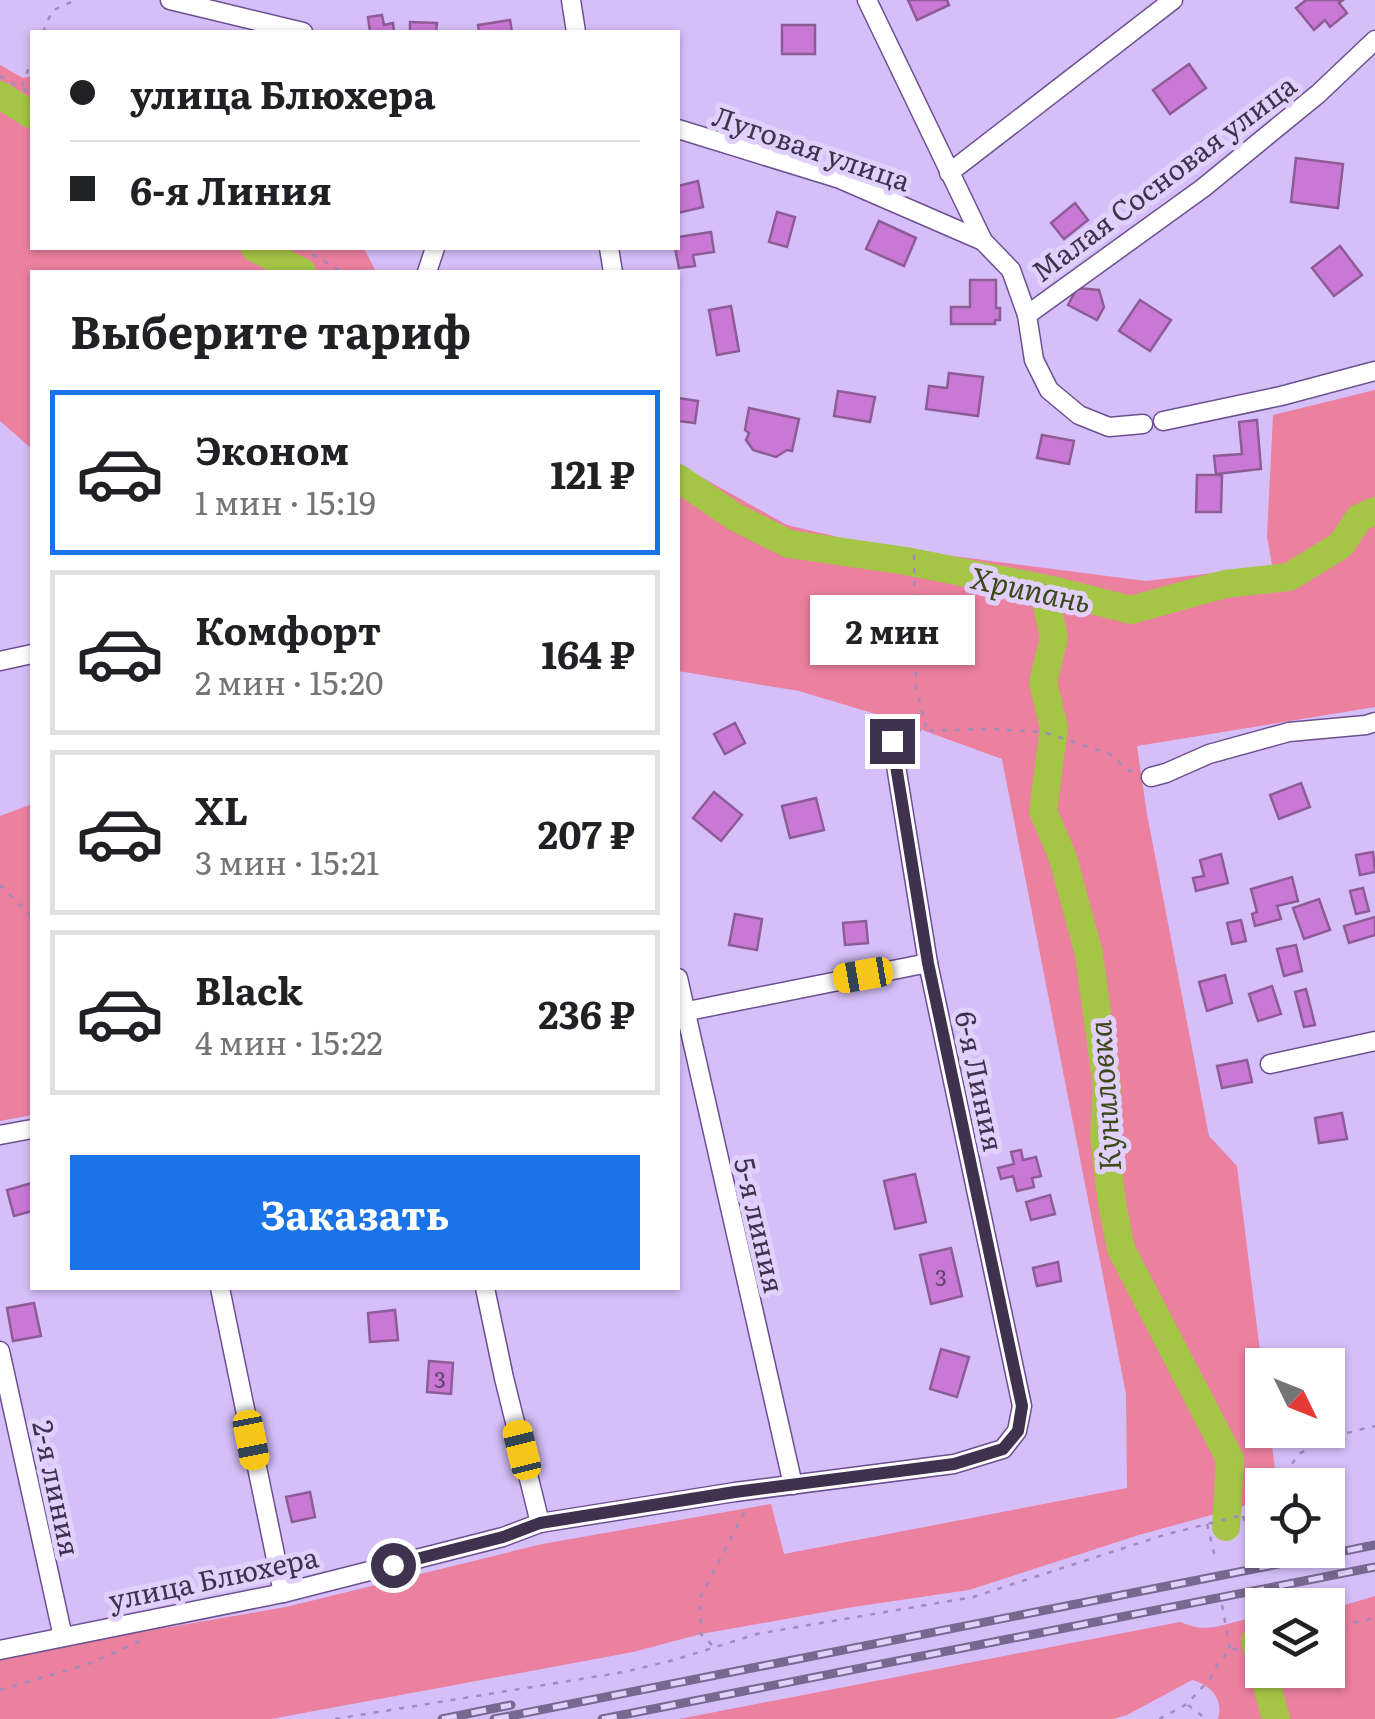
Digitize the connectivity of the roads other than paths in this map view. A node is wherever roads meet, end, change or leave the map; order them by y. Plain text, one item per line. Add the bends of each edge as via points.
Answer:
1 (170, 0) edge
2 (571, 0) edge
3 (867, 0) edge
4 (1173, 0) edge
5 (295, 30) edge
6 (576, 30) edge
7 (1375, 40) edge
8 (680, 131) edge
9 (949, 172) junction
10 (984, 242) junction
11 (1027, 314) junction
12 (1375, 371) edge
13 (1163, 421) dead end
14 (1143, 424) dead end
15 (30, 654) edge
16 (0, 661) edge
17 (1375, 722) edge
18 (892, 741) road end
19 (1151, 776) road end
20 (928, 963) junction
21 (681, 1013) edge
22 (1375, 1041) edge
23 (1270, 1064) dead end
24 (30, 1129) edge
25 (0, 1135) edge
26 (220, 1290) edge
27 (484, 1290) edge
28 (0, 1351) edge
29 (1018, 1431) joint
30 (793, 1484) junction
31 (540, 1523) junction
32 (282, 1592) junction
33 (63, 1637) junction
34 (0, 1650) edge

1 - 5 street
2 - 6 street
3 - 9 street
4 - 9 street
7 - 11 street, Малая Сосновая улица via 1203,188
8 - 10 street, Луговая улица via 840,179
9 - 10 street
10 - 11 street via 1011,270
11 - 14 street via 1034,360 1050,390 1079,415 1108,427
12 - 13 street
15 - 16 street
17 - 19 street via 1289,732
18 - 20 street, 6-я Линия
20 - 21 street
20 - 29 street, 6-я Линия via 1022,1406
21 - 30 street, 5-я линия
22 - 23 street
24 - 25 street
26 - 32 street
27 - 31 street
28 - 33 street, 2-я линия
29 - 30 street, улица Блюхера via 1003,1449 954,1464
30 - 31 street, улица Блюхера
31 - 32 street, улица Блюхера
32 - 33 street, улица Блюхера
33 - 34 street, улица Блюхера

